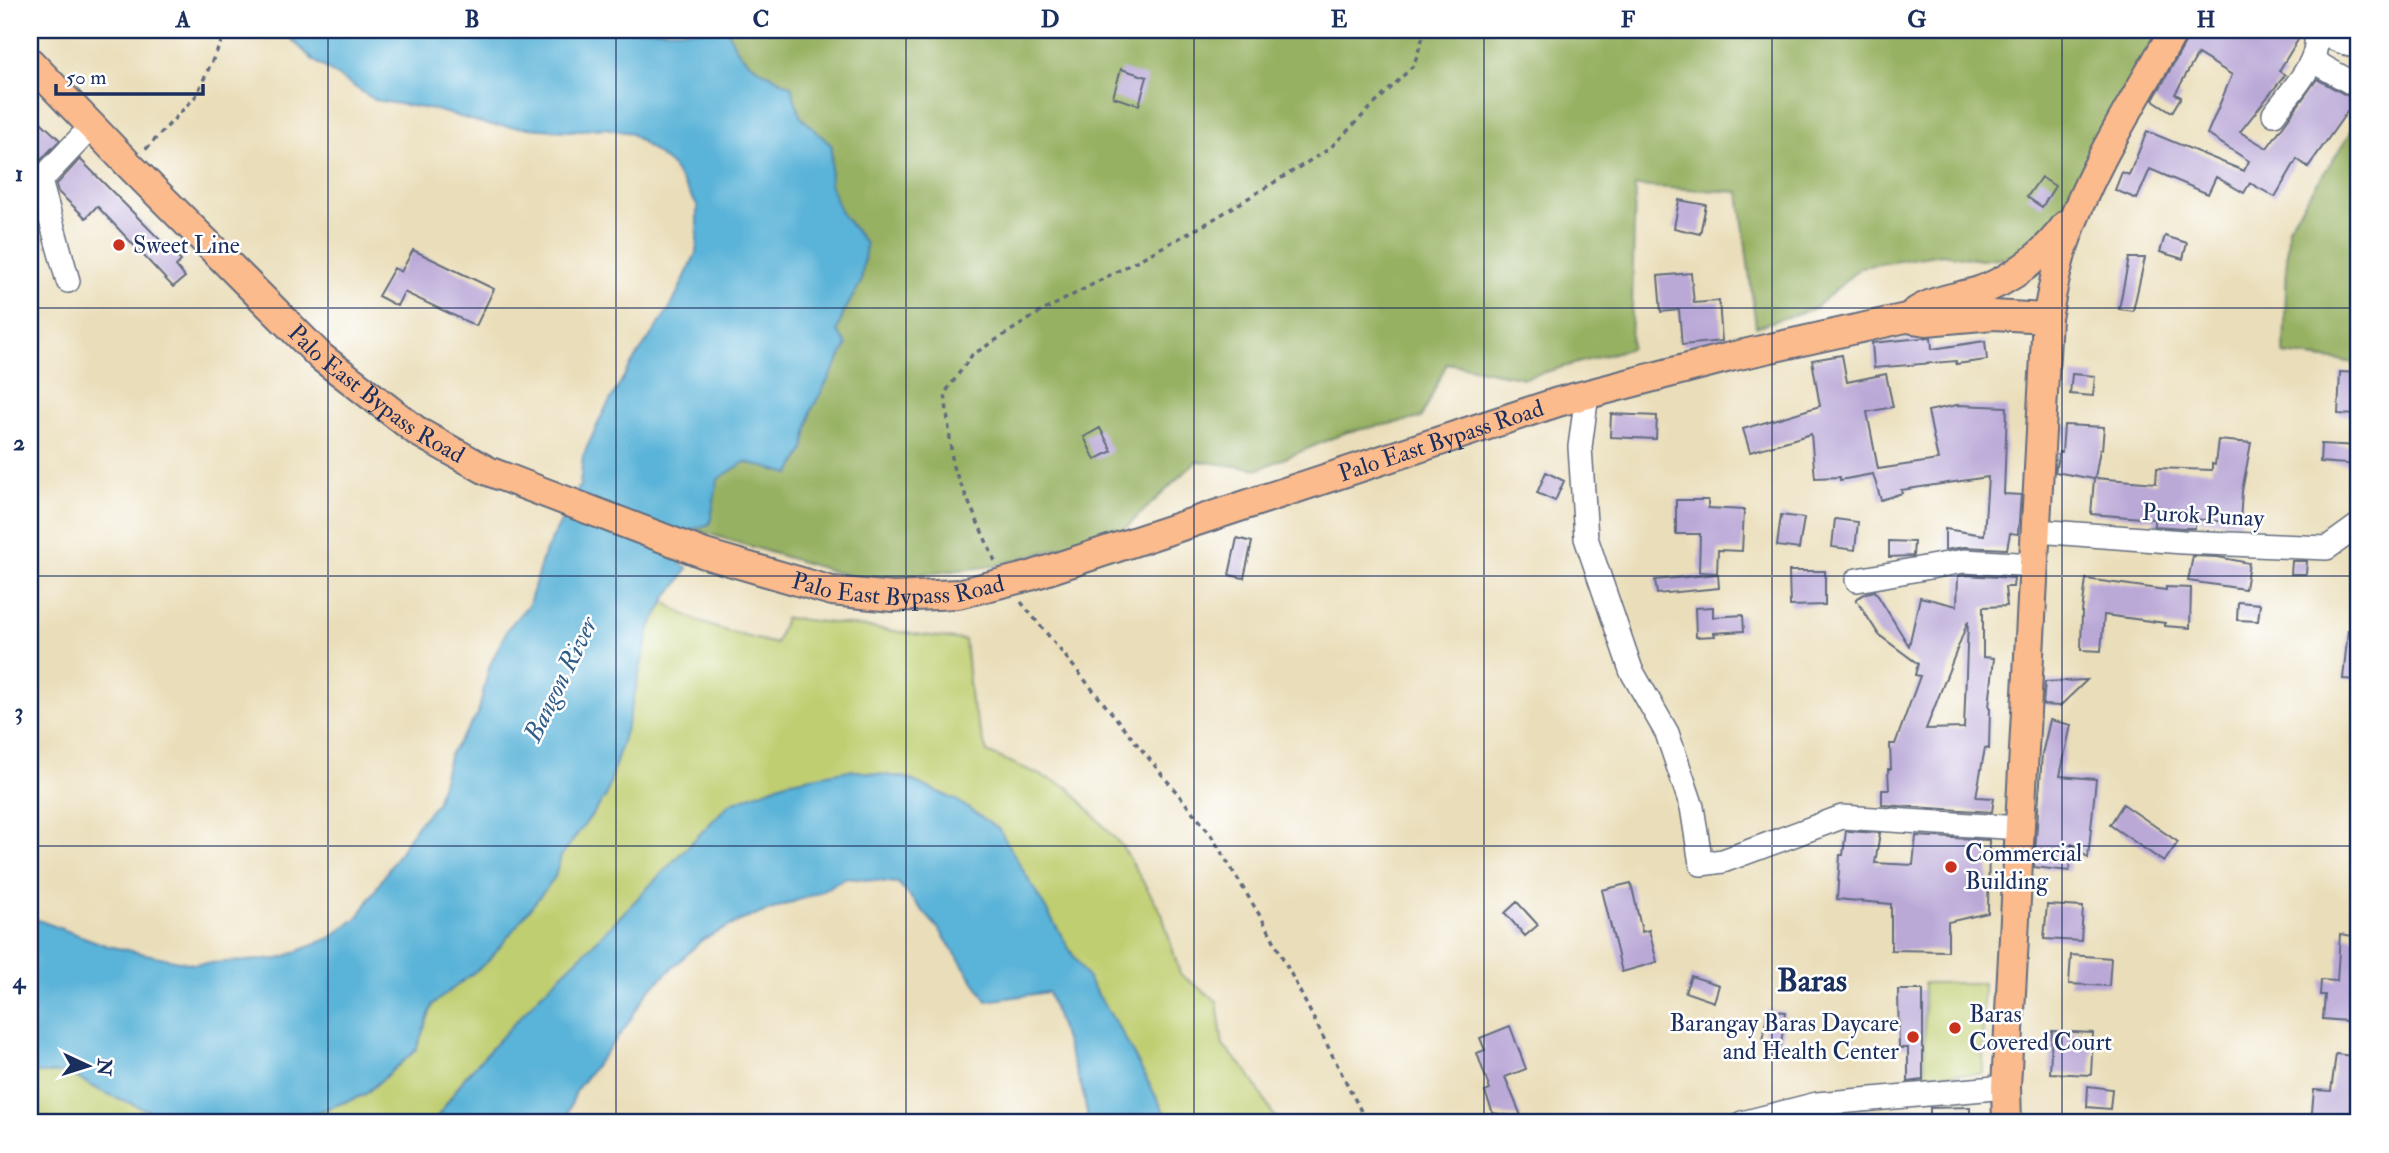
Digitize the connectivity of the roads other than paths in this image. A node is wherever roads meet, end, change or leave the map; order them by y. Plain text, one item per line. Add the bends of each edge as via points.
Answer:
1 (2174, 30) edge
2 (2313, 31) edge
3 (2359, 48) edge
4 (2312, 61) junction
5 (30, 62) edge
6 (2351, 83) dead end
7 (2274, 114) dead end
8 (92, 126) junction
9 (2080, 206) junction
10 (2014, 275) junction
11 (2054, 280) junction
12 (68, 281) dead end
13 (1906, 318) junction
14 (2047, 318) junction
15 (1587, 394) junction
16 (2359, 525) edge
17 (2037, 531) junction
18 (2035, 565) junction
19 (1857, 580) dead end
20 (2020, 828) junction
21 (2006, 1087) junction
22 (1742, 1123) edge
23 (2007, 1123) edge

1 - 9 main road
2 - 3 street
2 - 4 street via 2318,42
4 - 6 street
4 - 7 street
5 - 8 main road, Palo East Bypass Road
8 - 12 street via 40,181
8 - 15 main road, Palo East Bypass Road via 321,357 418,432 488,471 543,493 705,554 832,591 893,597 958,594 1005,583
9 - 10 main road, Palo East Bypass Road via 2054,241
9 - 11 main road
10 - 11 main road, Palo East Bypass Road via 2045,264
10 - 13 main road, Palo East Bypass Road via 1978,291 1926,305
11 - 14 main road
13 - 14 main road, Palo East Bypass Road
13 - 15 main road, Palo East Bypass Road
14 - 17 main road
15 - 20 street via 1580,447 1586,538 1632,670 1667,733 1692,807 1701,864 1842,817
16 - 17 street, Purok Punay via 2327,548
17 - 18 main road
18 - 19 street via 1964,561
18 - 20 main road
20 - 21 main road
21 - 22 street via 1817,1104
21 - 23 main road

